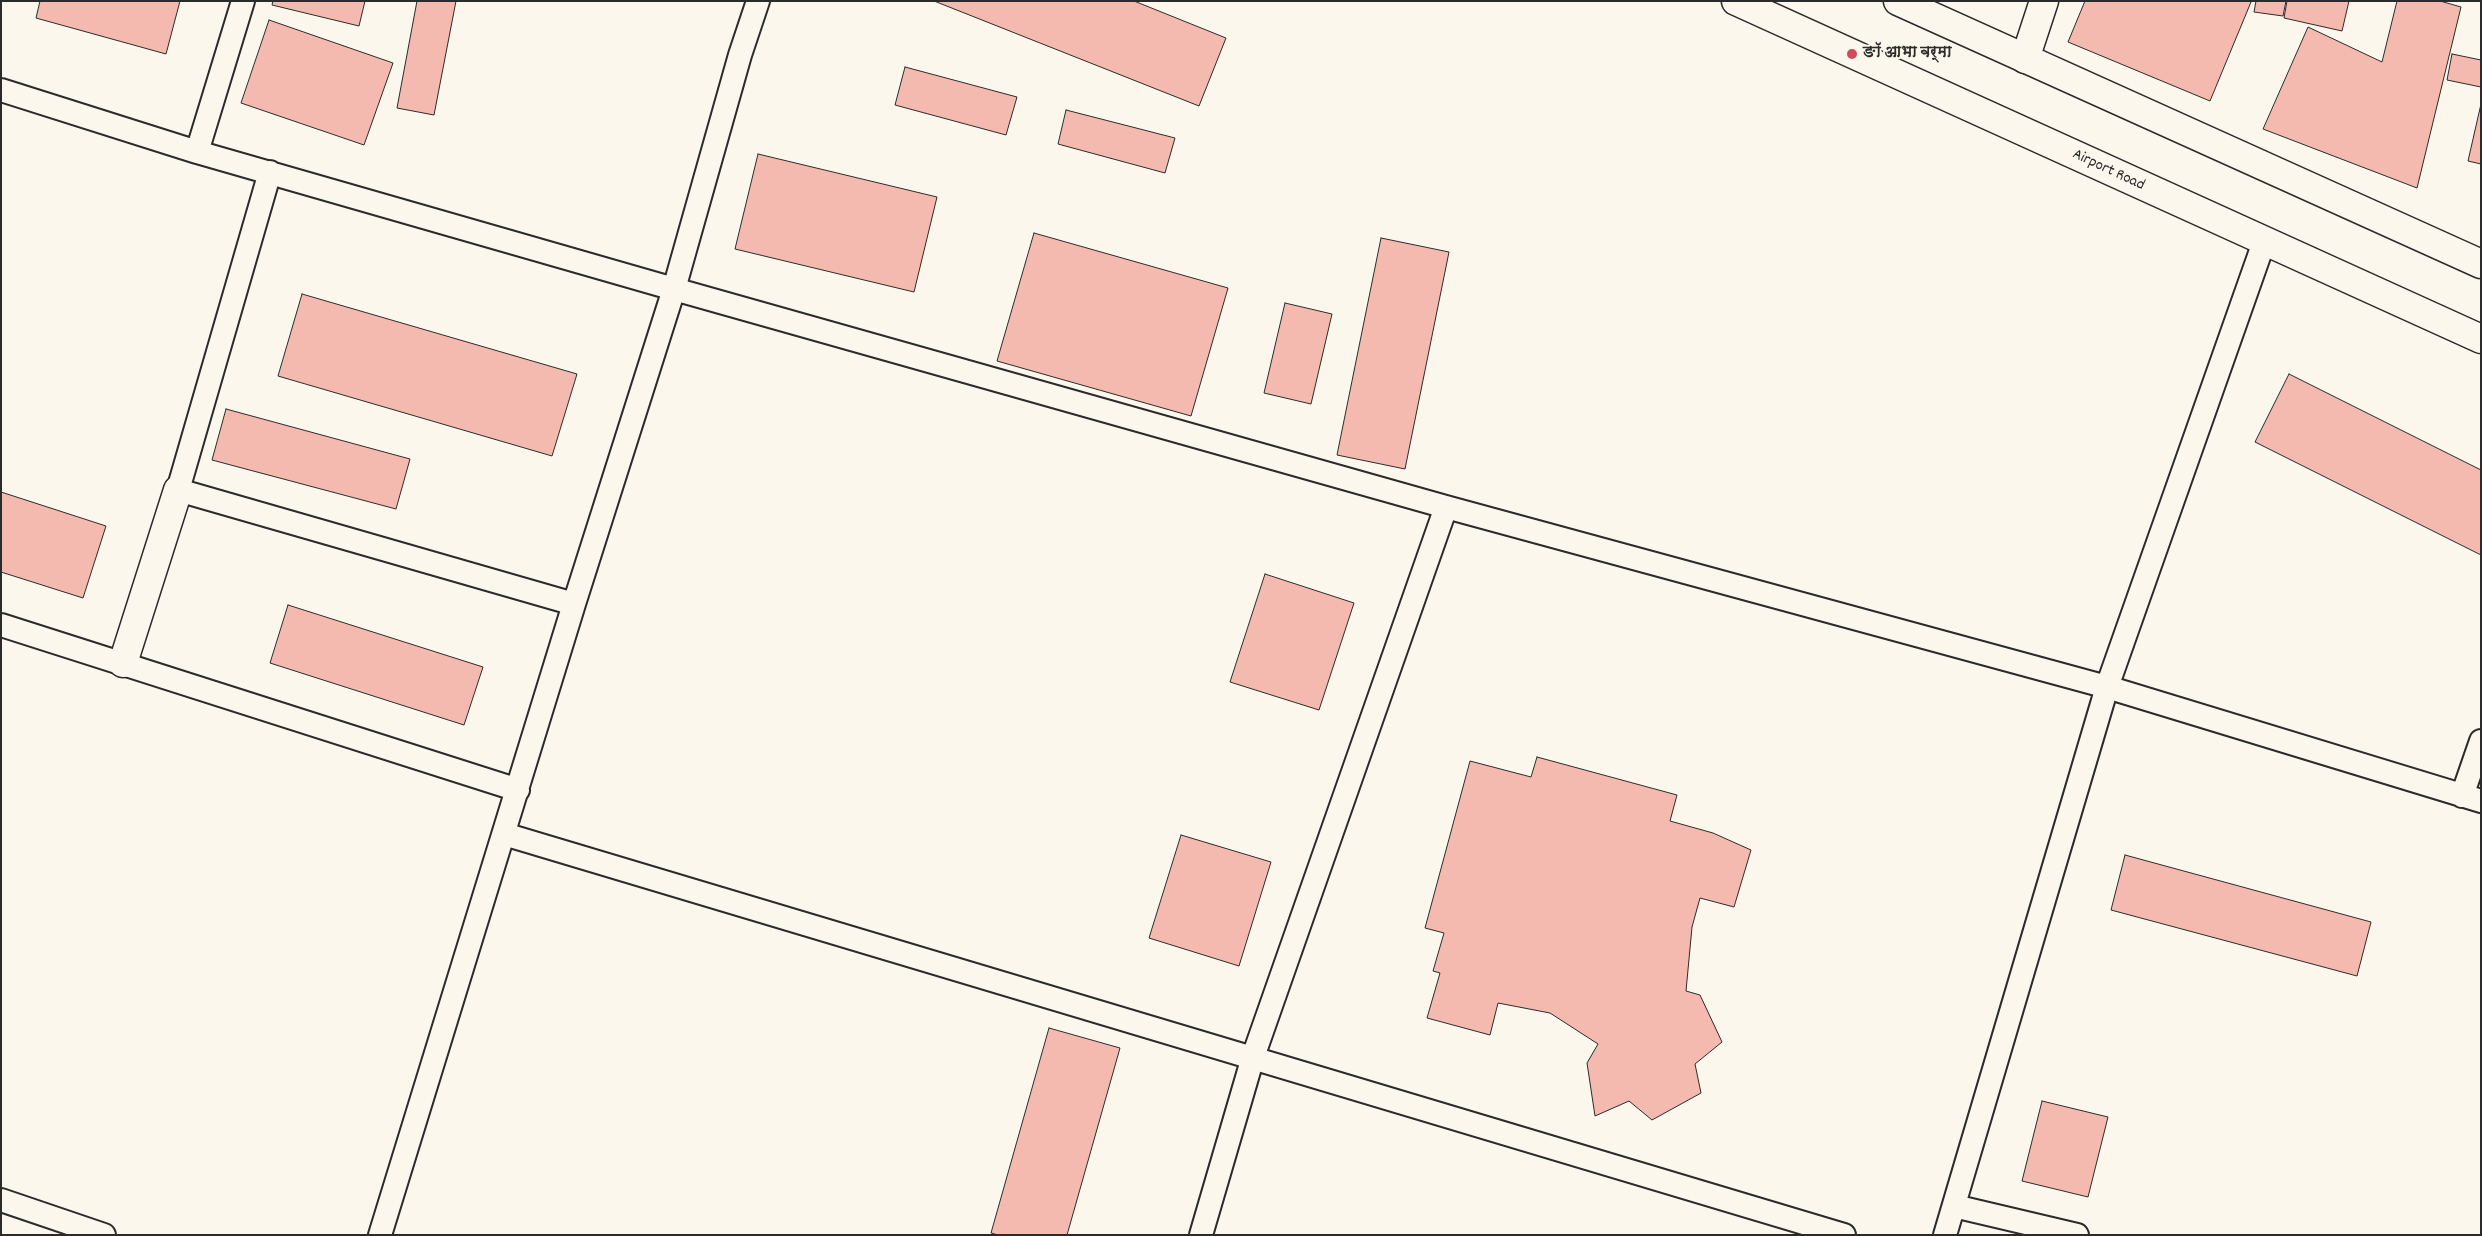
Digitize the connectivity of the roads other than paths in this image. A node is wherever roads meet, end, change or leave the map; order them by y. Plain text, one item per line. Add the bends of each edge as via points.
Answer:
1 (243, 1) edge
2 (758, 1) edge
3 (1736, 1) edge
4 (1898, 1) edge
5 (2044, 1) edge
6 (2025, 59) junction
7 (1, 90) edge
8 (197, 152) junction
9 (270, 172) junction
10 (2264, 242) junction
11 (2481, 264) edge
12 (674, 289) junction
13 (2481, 339) edge
14 (178, 490) junction
15 (1446, 507) junction
16 (574, 604) junction
17 (1, 625) edge
18 (123, 663) junction
19 (2107, 687) junction
20 (2481, 741) edge
21 (518, 790) junction
22 (2471, 798) edge
23 (504, 834) junction
24 (1252, 1058) junction
25 (1, 1200) edge
26 (1954, 1206) junction
27 (104, 1235) edge
28 (380, 1235) edge
29 (1201, 1235) edge
30 (1844, 1235) edge
31 (1945, 1235) edge
32 (2077, 1235) edge

1 - 8 lane
2 - 12 lane
3 - 10 main road, Airport Road
4 - 6 main road
5 - 6 main road
6 - 11 main road
7 - 8 lane
8 - 9 lane
9 - 12 lane
9 - 14 lane
10 - 13 main road, Airport Road
10 - 19 lane
12 - 15 lane
12 - 16 lane
14 - 16 lane
14 - 18 main road
15 - 19 lane
15 - 24 lane
16 - 21 lane
17 - 18 lane
18 - 21 lane
19 - 22 lane
19 - 26 lane
20 - 22 lane
21 - 23 lane
23 - 24 lane
23 - 28 lane
24 - 29 lane
24 - 30 lane
25 - 27 lane
26 - 31 lane
26 - 32 lane

